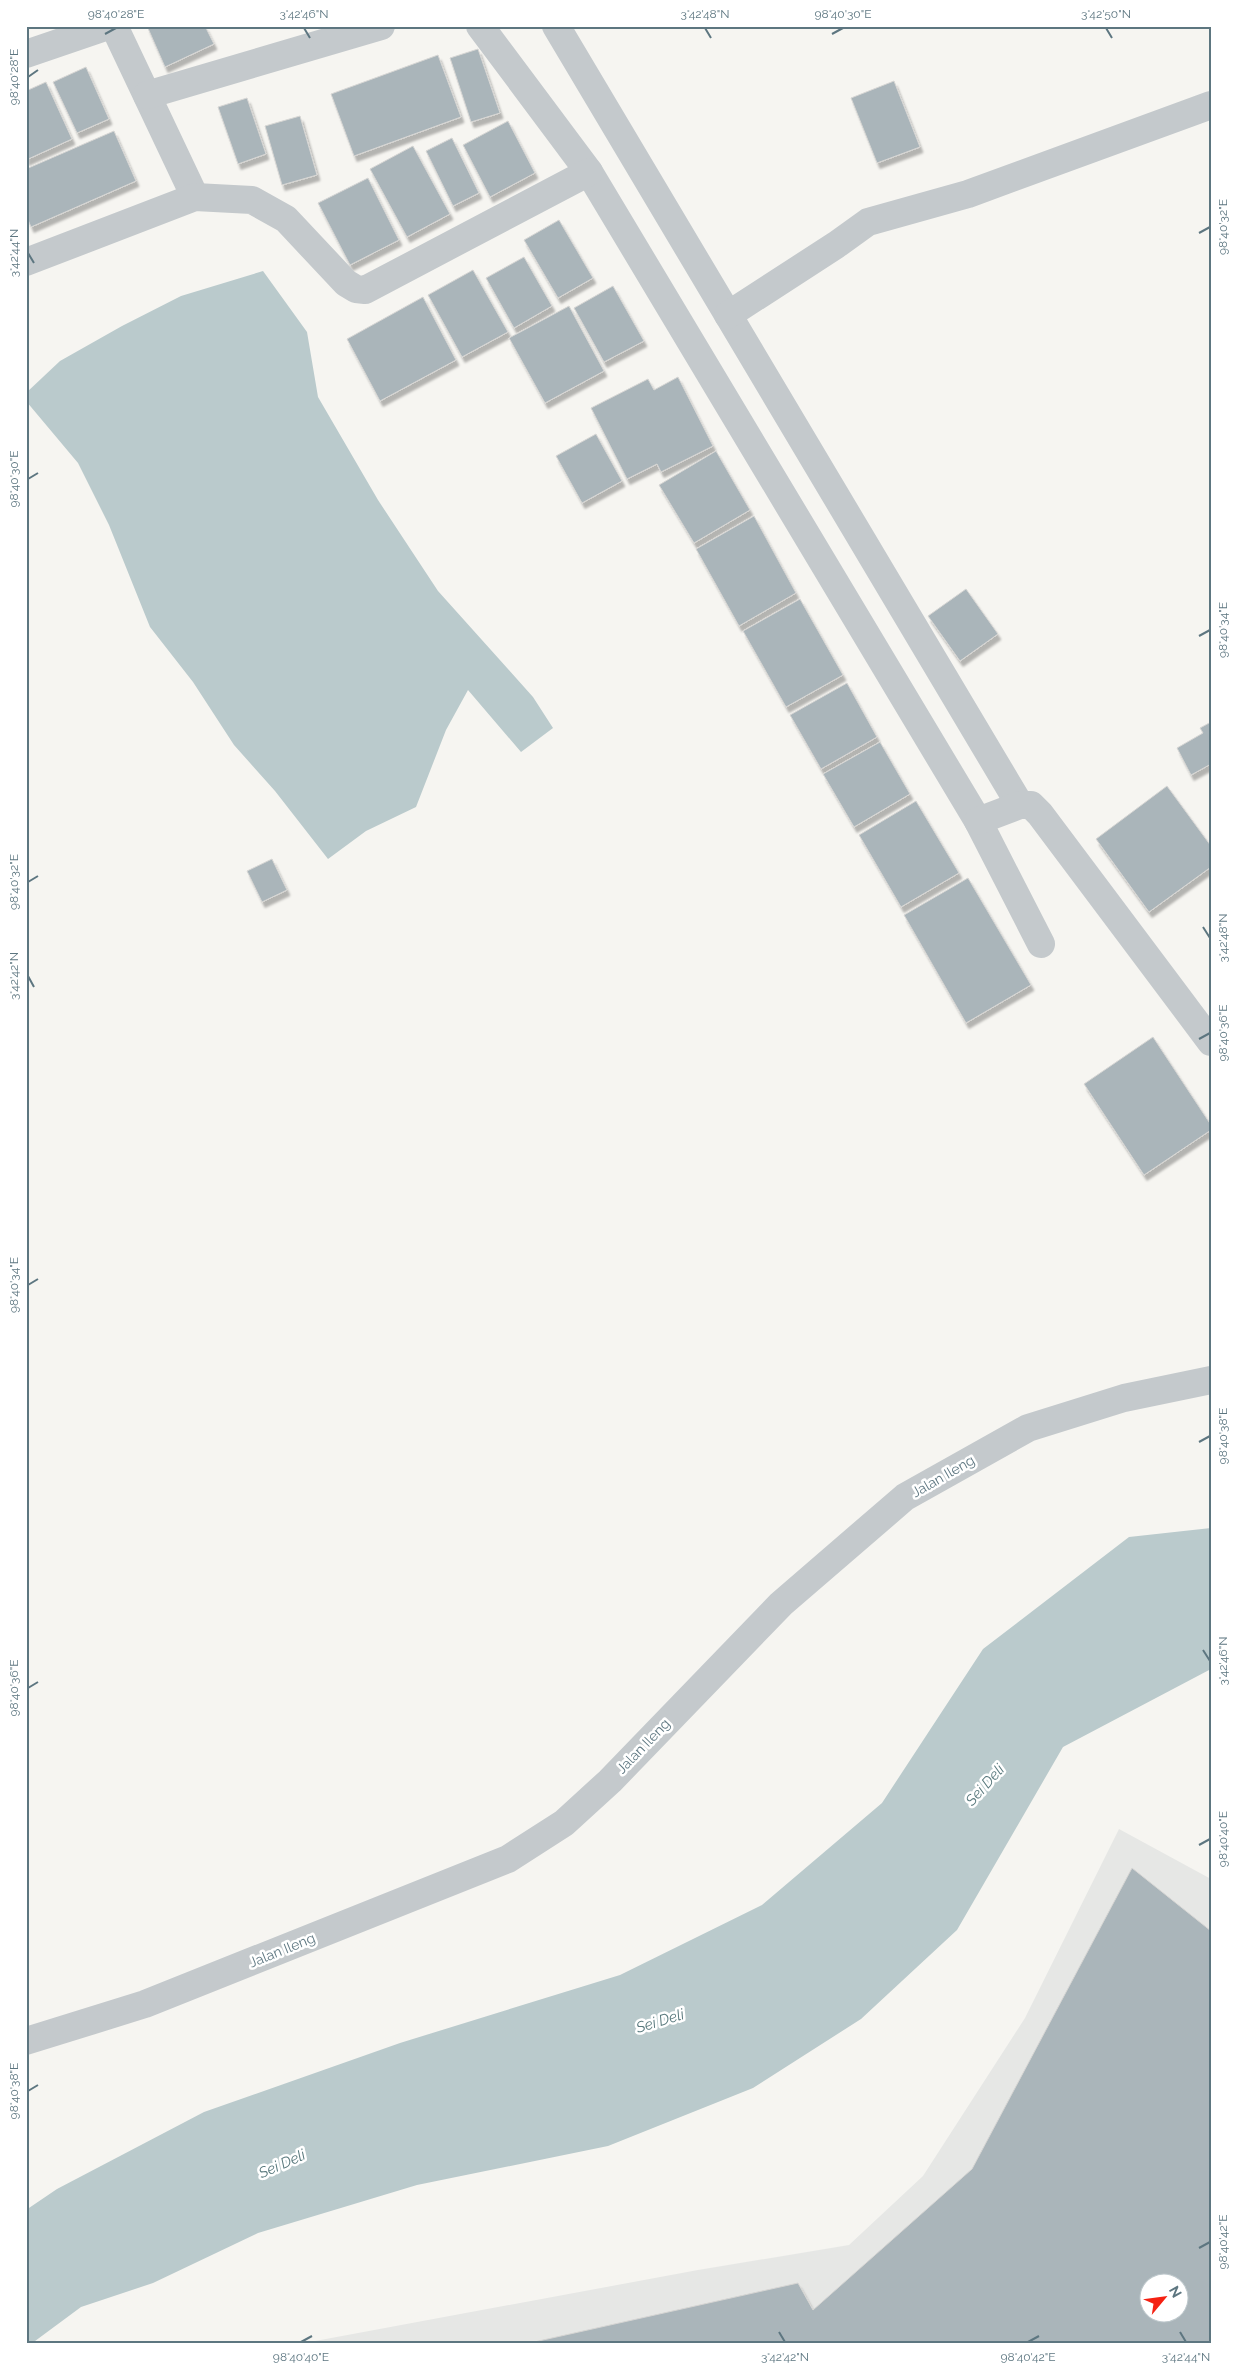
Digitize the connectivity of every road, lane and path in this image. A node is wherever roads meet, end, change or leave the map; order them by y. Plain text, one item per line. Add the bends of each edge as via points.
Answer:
1 (108, 26) edge
2 (114, 26) edge
3 (381, 26) edge
4 (480, 26) edge
5 (556, 26) edge
6 (26, 54) edge
7 (147, 95) junction
8 (1211, 105) edge
9 (589, 172) junction
10 (195, 197) junction
11 (26, 262) edge
12 (728, 314) junction
13 (1020, 805) junction
14 (978, 822) junction
15 (1041, 944) dead end
16 (1211, 1042) edge
17 (1211, 1380) edge
18 (26, 2040) edge

1 - 6 street
2 - 7 street
3 - 7 street
4 - 9 street
5 - 12 street
7 - 10 street
8 - 12 street via 968,194 868,222
9 - 10 street via 365,290 346,283 286,219 252,200
9 - 14 street
10 - 11 street
12 - 13 street
13 - 14 street
13 - 16 street via 1031,805 1040,814
14 - 15 street
17 - 18 street, Jalan Ileng via 1124,1398 1028,1428 905,1497 781,1604 610,1781 564,1824 508,1860 145,2004

